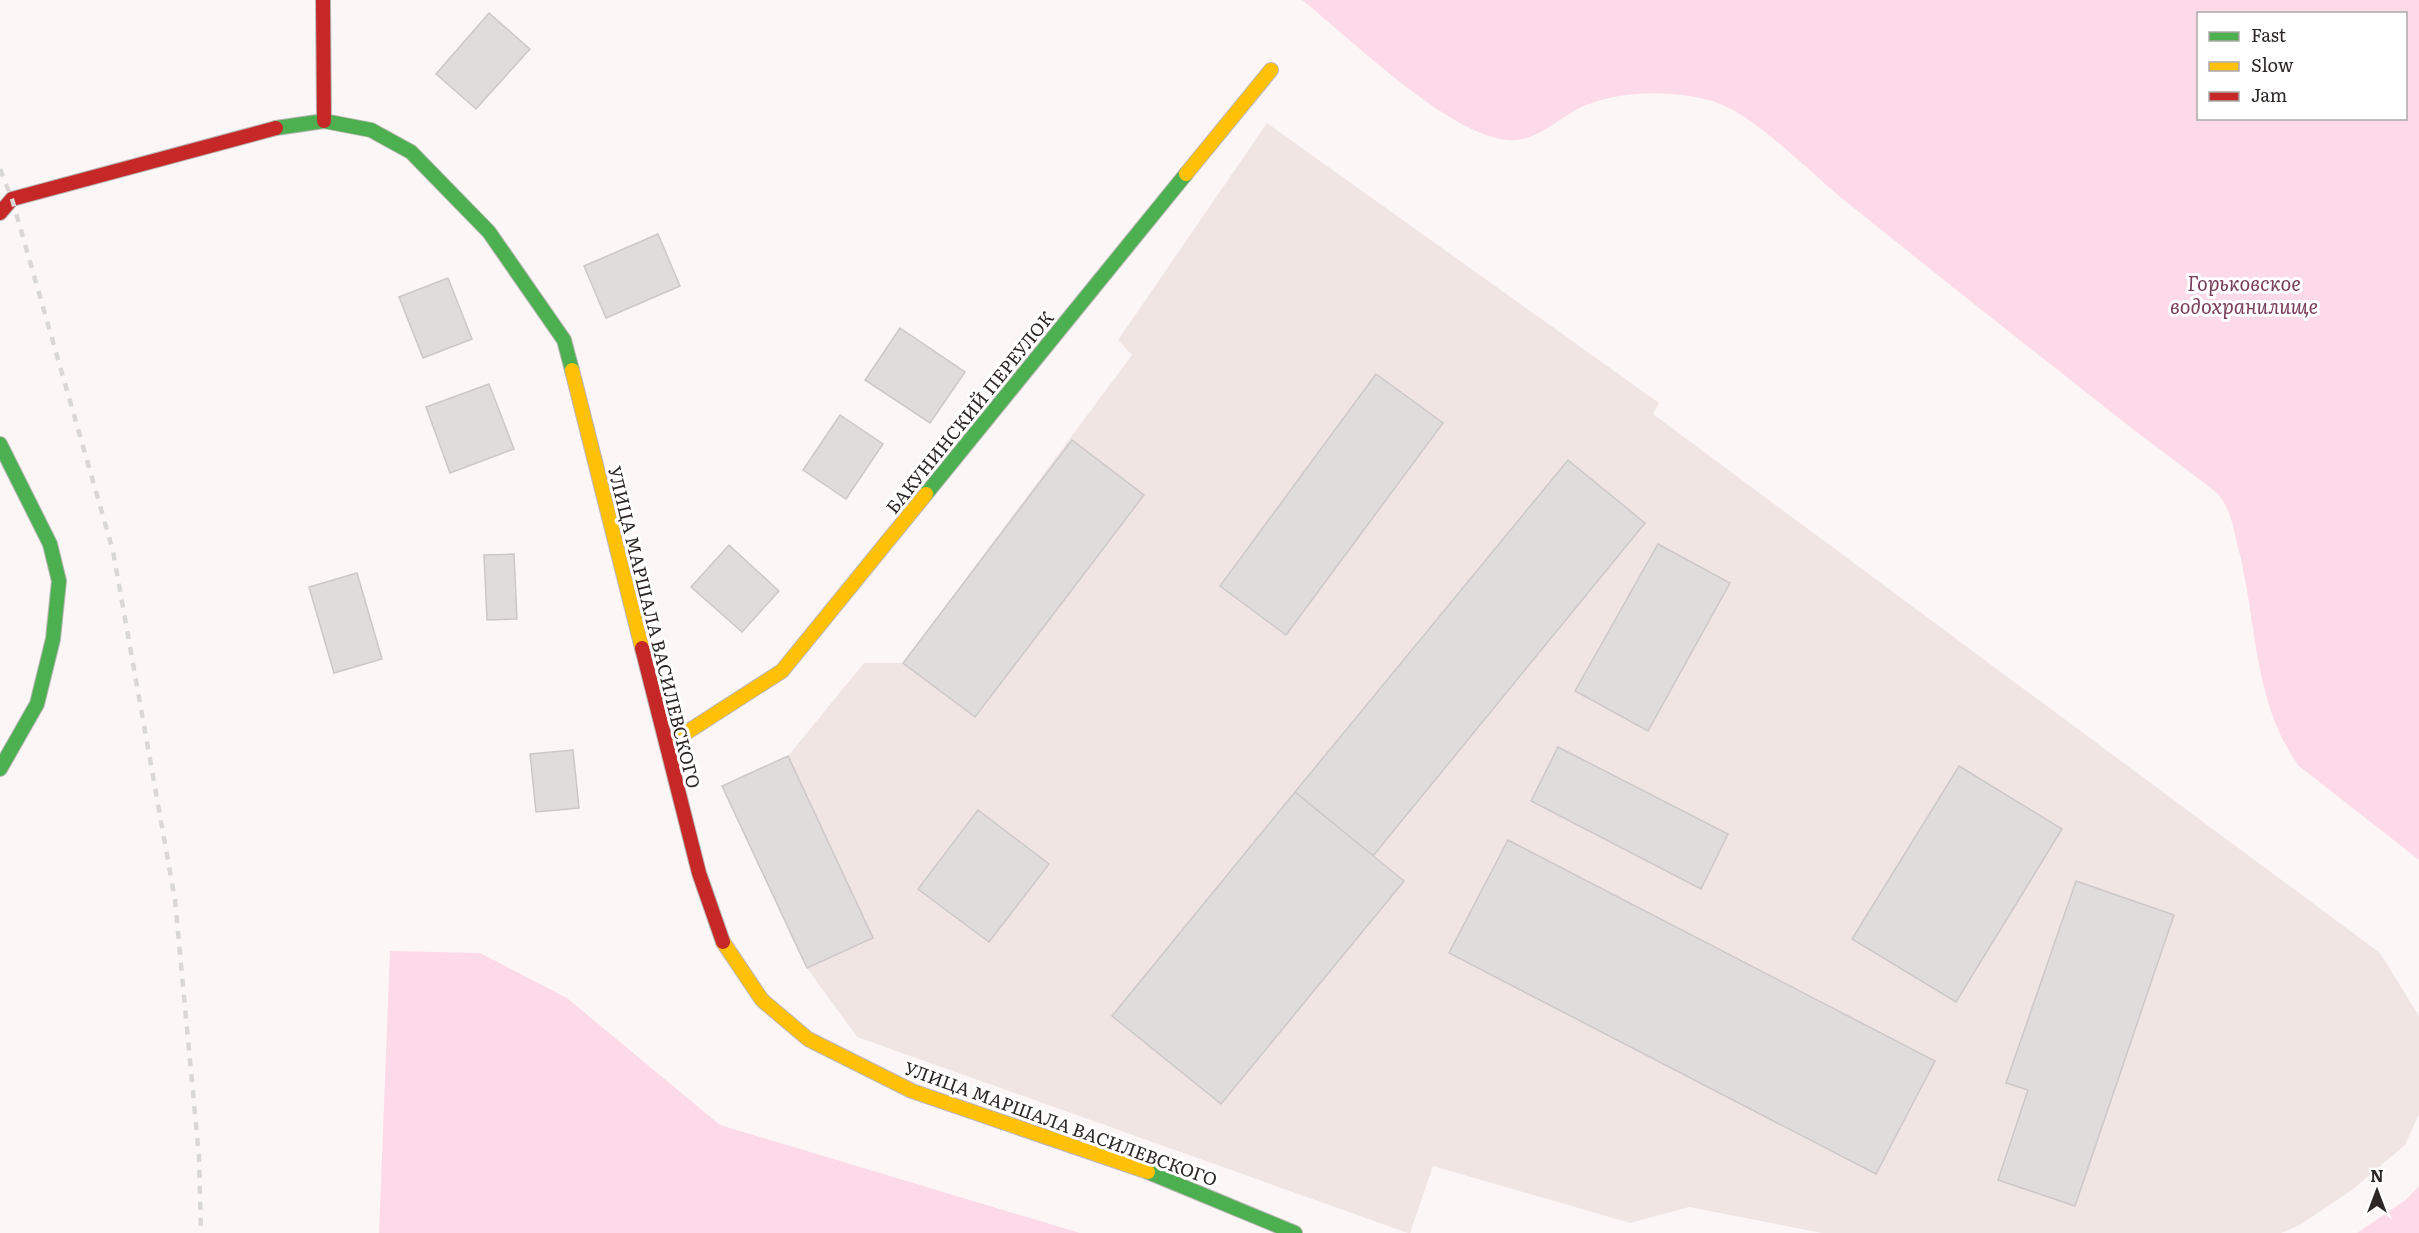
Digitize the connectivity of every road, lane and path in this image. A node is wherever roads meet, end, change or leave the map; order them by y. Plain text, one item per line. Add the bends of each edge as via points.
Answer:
1 (323, 0) edge
2 (1271, 70) dead end
3 (324, 120) junction
4 (0, 213) edge
5 (0, 444) edge
6 (667, 745) junction
7 (0, 769) edge
8 (1295, 1233) edge

1 - 3 street
2 - 6 street, БАКУНИНСКИЙ ПЕРЕУЛОК via 782,670
3 - 4 street, УЛИЦА МАРШАЛА ВАСИЛЕВСКОГО via 285,125 12,199
3 - 6 street, УЛИЦА МАРШАЛА ВАСИЛЕВСКОГО via 371,130 411,152 489,232 564,340
5 - 7 street via 50,544 60,581 53,639 37,704
6 - 8 street, УЛИЦА МАРШАЛА ВАСИЛЕВСКОГО via 699,873 721,940 762,1000 808,1039 912,1091 1174,1181

